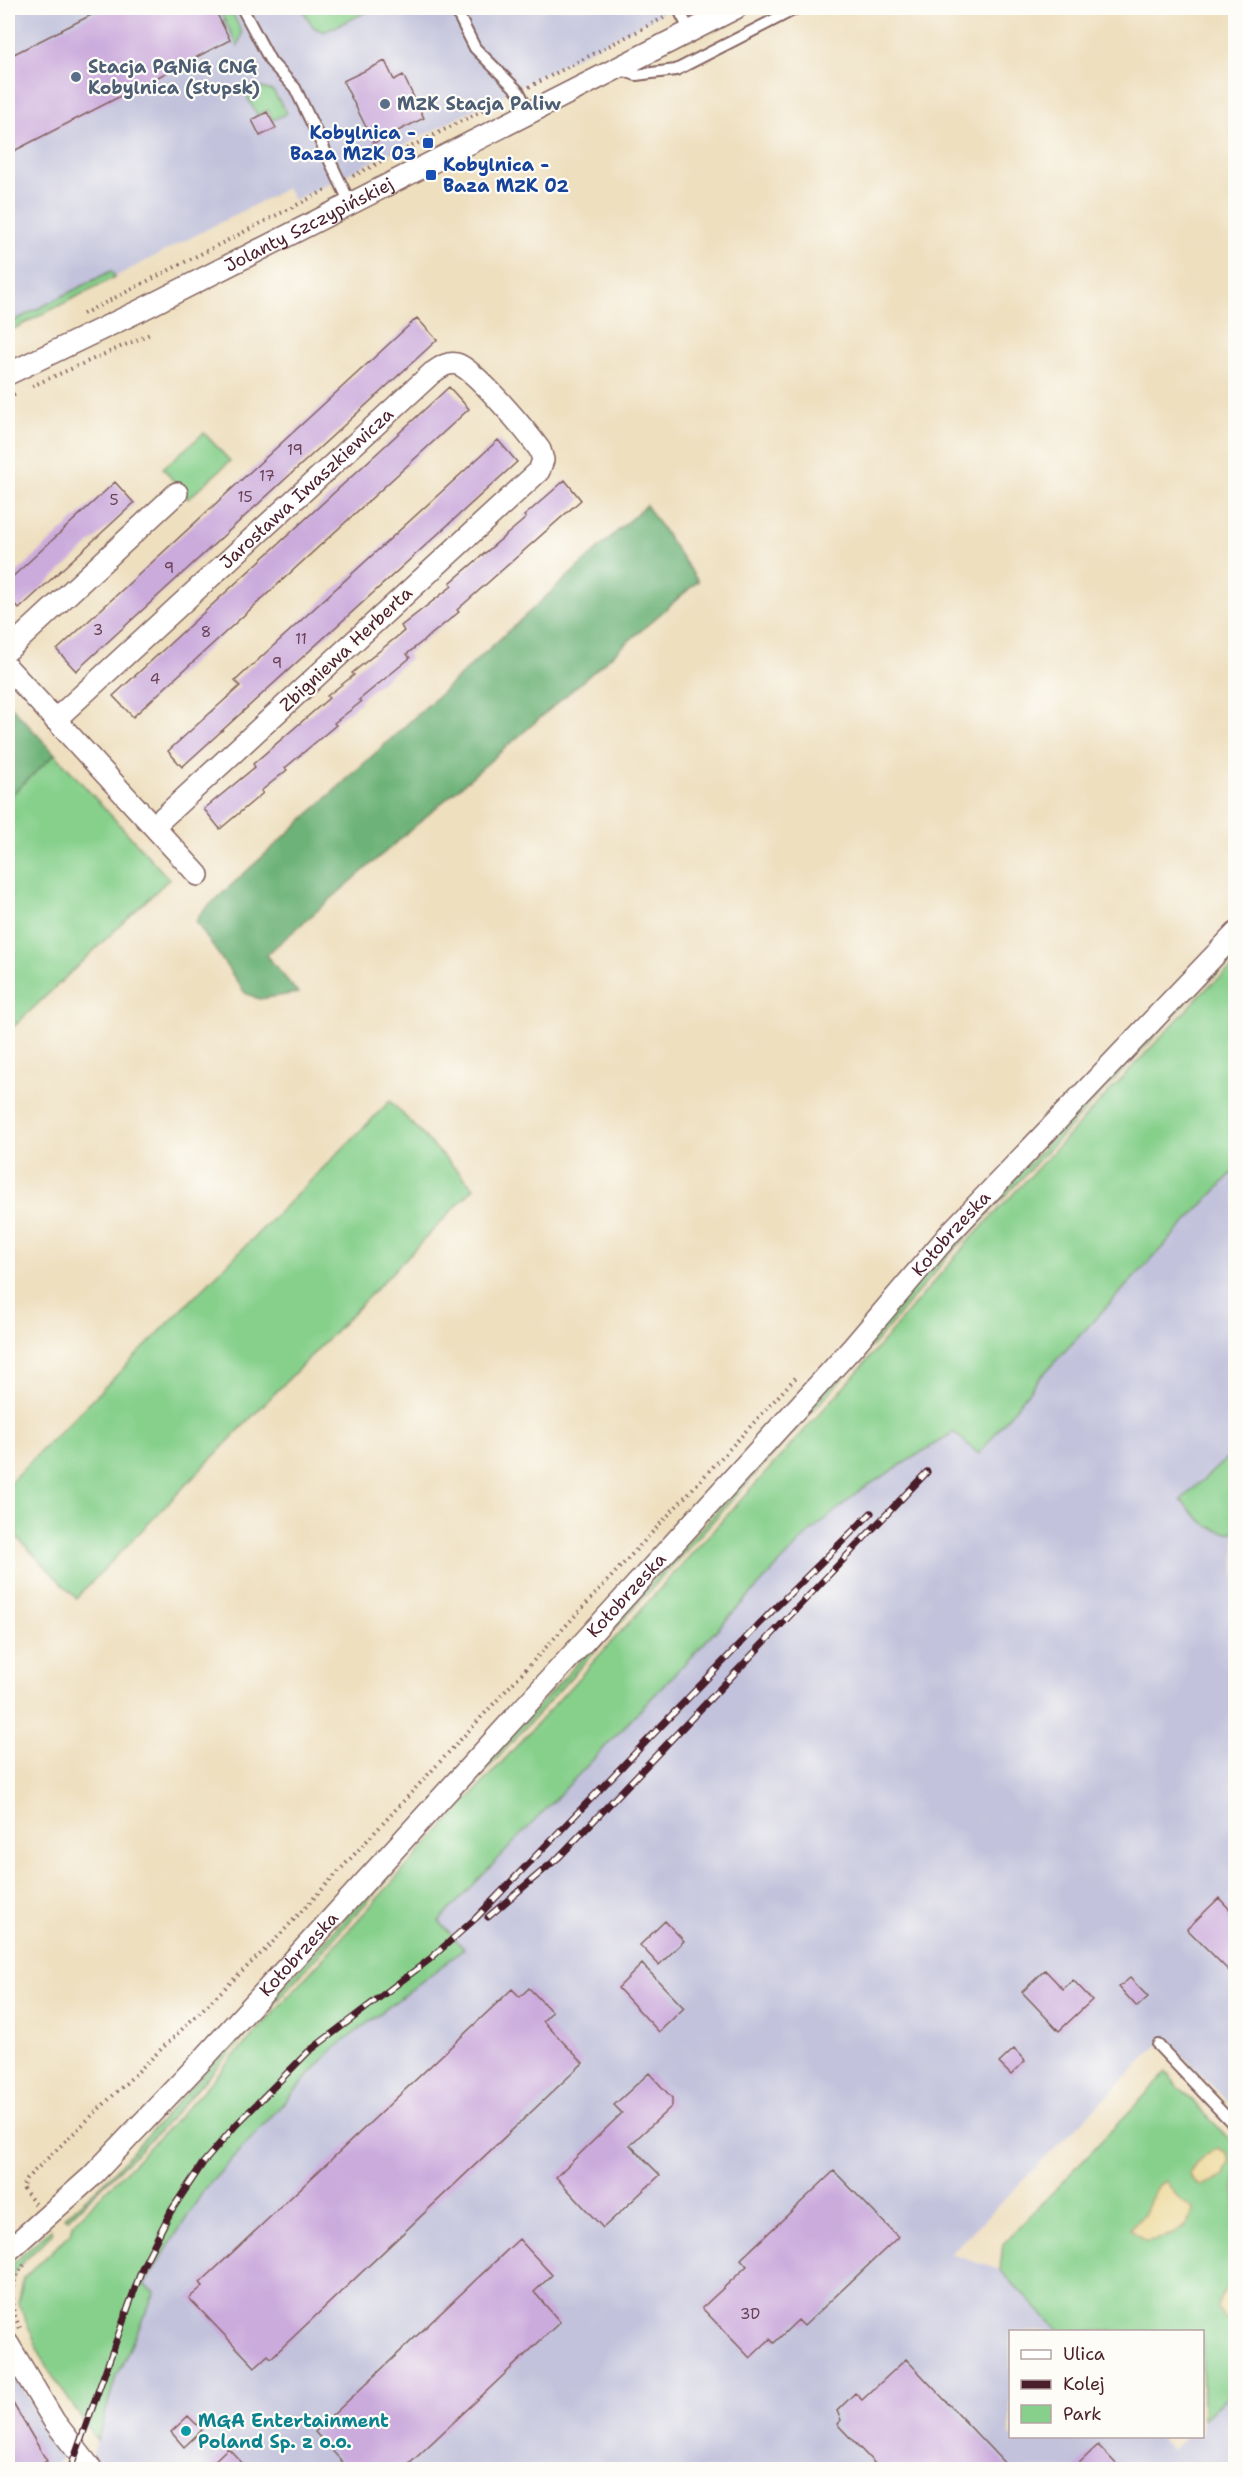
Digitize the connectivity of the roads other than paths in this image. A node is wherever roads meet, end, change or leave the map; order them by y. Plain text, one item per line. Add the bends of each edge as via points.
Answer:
1 (242, 8) edge
2 (455, 8) edge
3 (736, 8) edge
4 (797, 8) edge
5 (679, 9) edge
6 (690, 31) junction
7 (616, 68) junction
8 (529, 112) junction
9 (350, 203) junction
10 (8, 374) edge
11 (539, 471) joint
12 (177, 493) dead end
13 (8, 650) edge
14 (8, 669) edge
15 (55, 720) junction
16 (154, 826) junction
17 (198, 875) dead end
18 (1236, 933) edge
19 (1158, 2045) dead end
20 (1236, 2127) edge
21 (8, 2251) edge
22 (15, 2339) edge
23 (92, 2469) edge

1 - 9 lane via 271,62 295,88
2 - 8 lane via 475,48 519,92
3 - 6 street, Jolanty Szczypińskiej
4 - 7 lane via 676,70 636,75
5 - 6 lane
6 - 7 street, Jolanty Szczypińskiej
7 - 8 street, Jolanty Szczypińskiej
8 - 9 street, Jolanty Szczypińskiej
9 - 10 street, Jolanty Szczypińskiej
11 - 15 street, Jarosława Iwaszkiewicza via 543,460 529,436 467,369 446,364
11 - 16 street, Zbigniewa Herberta
12 - 13 street
14 - 15 street
15 - 16 street
16 - 17 street
18 - 21 street, Kołobrzeska via 950,1233 845,1356 206,2057 91,2177
19 - 20 lane
22 - 23 street via 54,2421

